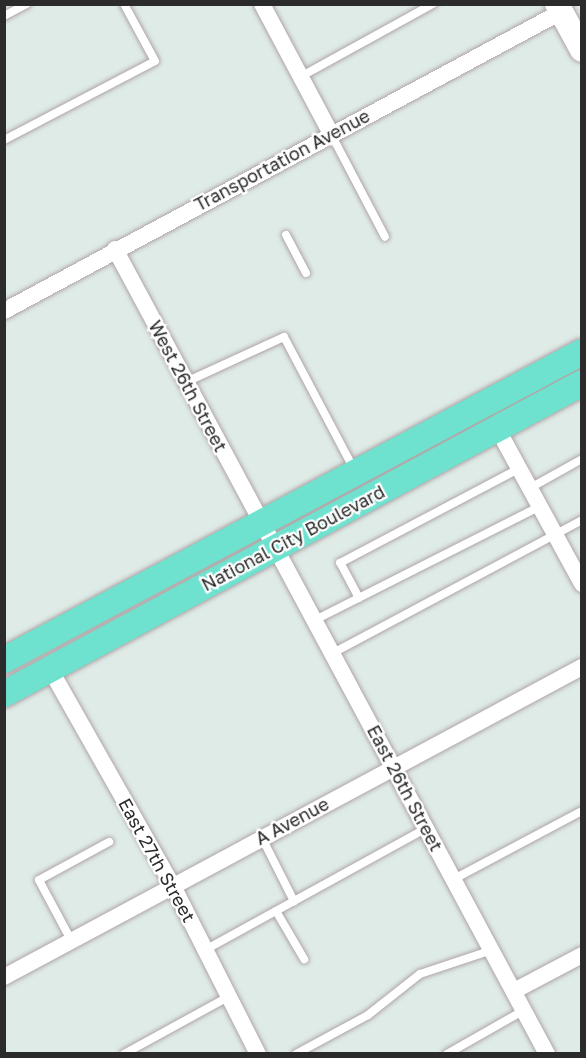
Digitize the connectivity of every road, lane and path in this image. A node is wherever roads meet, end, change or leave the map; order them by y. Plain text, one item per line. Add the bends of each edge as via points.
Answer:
1 (27, 4) edge
2 (124, 4) edge
3 (262, 4) edge
4 (433, 4) edge
5 (559, 8) edge
6 (4, 16) edge
7 (582, 50) edge
8 (300, 77) junction
9 (331, 134) junction
10 (4, 140) edge
11 (286, 235) dead end
12 (385, 237) dead end
13 (115, 249) junction
14 (306, 273) dead end
15 (4, 311) edge
16 (582, 352) edge
17 (186, 382) junction
18 (580, 388) edge
19 (497, 428) junction
20 (582, 459) edge
21 (520, 468) junction
22 (356, 473) junction
23 (530, 488) junction
24 (541, 506) junction
25 (582, 520) edge
26 (261, 523) junction
27 (557, 534) junction
28 (275, 547) junction
29 (581, 582) edge
30 (359, 598) junction
31 (315, 621) junction
32 (333, 653) junction
33 (4, 660) edge
34 (582, 667) edge
35 (50, 669) junction
36 (4, 694) edge
37 (394, 766) junction
38 (582, 811) edge
39 (427, 828) junction
40 (262, 838) junction
41 (109, 842) dead end
42 (454, 879) junction
43 (173, 886) junction
44 (294, 901) junction
45 (276, 911) junction
46 (71, 940) junction
47 (205, 950) junction
48 (492, 950) junction
49 (582, 956) edge
50 (304, 958) dead end
51 (4, 977) edge
52 (514, 991) junction
53 (228, 996) junction
54 (524, 1010) junction
55 (124, 1053) edge
56 (258, 1053) edge
57 (296, 1053) edge
58 (447, 1053) edge
59 (547, 1053) edge

1 - 6 lane
2 - 10 lane via 155,61
3 - 8 street
4 - 8 lane
5 - 7 main road
5 - 9 street, Transportation Avenue
8 - 9 street
9 - 12 lane
9 - 13 street, Transportation Avenue
11 - 14 lane
13 - 15 street, Transportation Avenue
13 - 17 street, West 26th Street
16 - 22 main road, National City Boulevard
17 - 22 lane via 284,337
17 - 26 street, West 26th Street
18 - 19 main road, National City Boulevard
19 - 21 street
19 - 28 main road, National City Boulevard
20 - 23 lane
21 - 23 street
21 - 30 lane via 340,563
22 - 26 main road, National City Boulevard
23 - 24 street
24 - 27 street
24 - 30 lane
25 - 27 lane
26 - 28 street, East 26th Street
26 - 33 main road, National City Boulevard
27 - 29 street
27 - 32 lane
28 - 31 street, East 26th Street
28 - 35 main road, National City Boulevard
30 - 31 lane
31 - 32 street, East 26th Street
32 - 37 street, East 26th Street
34 - 37 street, A Avenue
35 - 36 main road, National City Boulevard
35 - 43 street, East 27th Street
37 - 39 street, East 26th Street
37 - 40 street, A Avenue
38 - 42 lane
39 - 42 street, East 26th Street
39 - 44 lane
40 - 43 street, A Avenue
40 - 44 lane
41 - 46 lane via 39,880
42 - 48 street, East 26th Street
43 - 46 street, A Avenue
43 - 47 street, East 27th Street
44 - 45 lane
45 - 47 lane
45 - 50 lane
46 - 51 street, A Avenue
47 - 53 street, East 27th Street
48 - 52 street, East 26th Street
48 - 57 lane via 420,974 368,1015
49 - 52 street
52 - 54 street, East 26th Street
53 - 55 lane
53 - 56 street, East 27th Street
54 - 58 lane
54 - 59 street, East 26th Street

